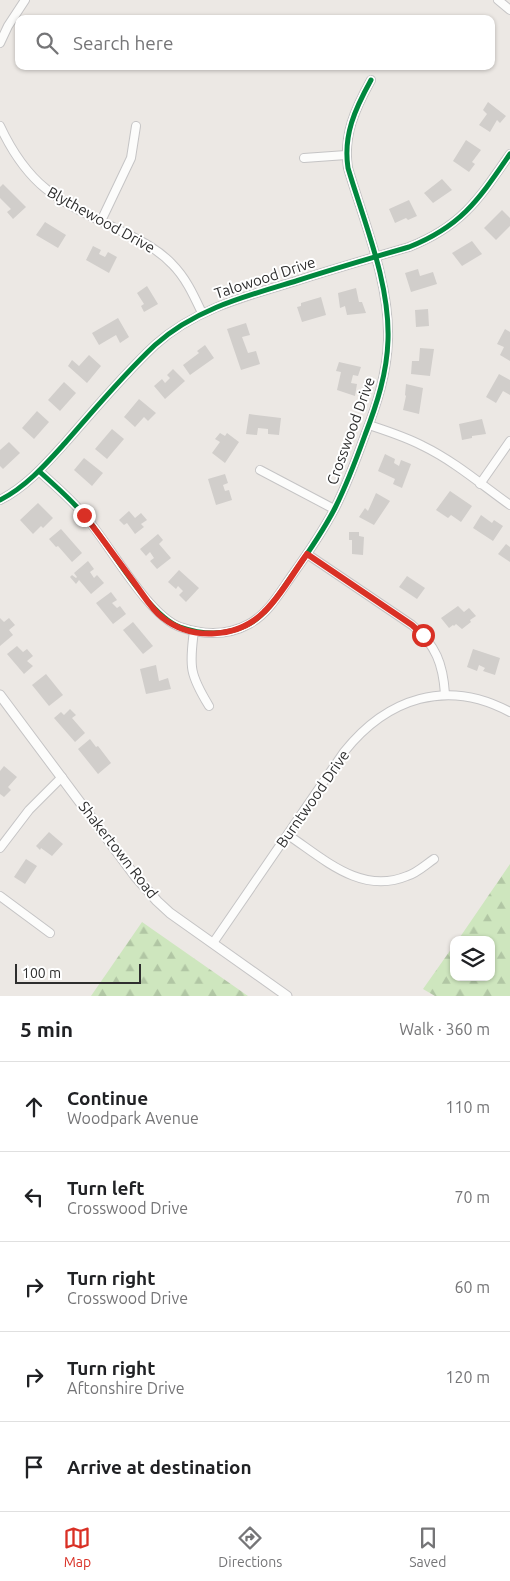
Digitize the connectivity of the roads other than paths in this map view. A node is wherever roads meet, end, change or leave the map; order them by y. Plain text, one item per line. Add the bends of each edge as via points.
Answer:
1 (25, 0) edge
2 (498, 0) edge
3 (510, 10) edge
4 (15, 15) edge
5 (15, 15) edge
6 (0, 42) edge
7 (371, 80) dead end
8 (0, 126) edge
9 (136, 126) dead end
10 (510, 154) edge
11 (346, 155) junction
12 (304, 158) dead end
13 (101, 221) junction
14 (375, 257) junction
15 (202, 313) junction
16 (369, 425) junction
17 (510, 441) edge
18 (260, 470) dead end
19 (39, 471) junction
20 (480, 484) junction
21 (0, 500) edge
22 (510, 505) edge
23 (334, 509) junction
24 (307, 554) junction
25 (194, 631) junction
26 (445, 694) junction
27 (0, 695) edge
28 (209, 706) dead end
29 (510, 712) edge
30 (62, 777) junction
31 (288, 835) junction
32 (0, 848) edge
33 (434, 859) dead end
34 (0, 896) edge
35 (50, 933) dead end
36 (213, 943) junction
37 (287, 996) edge

1 - 4 street
2 - 3 street
5 - 6 street
7 - 11 street, Crosswood Drive via 351,122
8 - 13 street, Blythewood Drive via 17,158 40,185 53,196
9 - 13 street via 131,158
10 - 14 street, Talowood Drive via 480,198 450,226 422,241
11 - 12 street
11 - 14 street, Crosswood Drive
13 - 15 street, Blythewood Drive via 147,244 172,263
14 - 15 street, Talowood Drive via 235,299
14 - 16 street, Crosswood Drive via 387,306 388,342 384,378
15 - 19 street, Talowood Drive via 155,345
16 - 20 street via 424,446
16 - 23 street, Crosswood Drive
17 - 20 street
18 - 23 street
19 - 21 street, Talowood Drive
19 - 25 street, Crosswood Drive via 84,515 162,618
20 - 22 street
23 - 24 street, Crosswood Drive
24 - 25 street, Crosswood Drive via 271,605 254,620 225,632 205,634
24 - 26 street via 423,635 440,662
25 - 28 street via 192,671 195,683
26 - 29 street, Burntwood Drive via 480,700
26 - 31 street, Burntwood Drive via 422,698 398,708 365,729 344,752
27 - 30 street, Shakertown Road
30 - 32 street
30 - 36 street, Shakertown Road via 147,890 170,913
31 - 33 street via 342,872 367,881 385,882 407,876
31 - 36 street, Burntwood Drive
34 - 35 street
36 - 37 street, Shakertown Road

